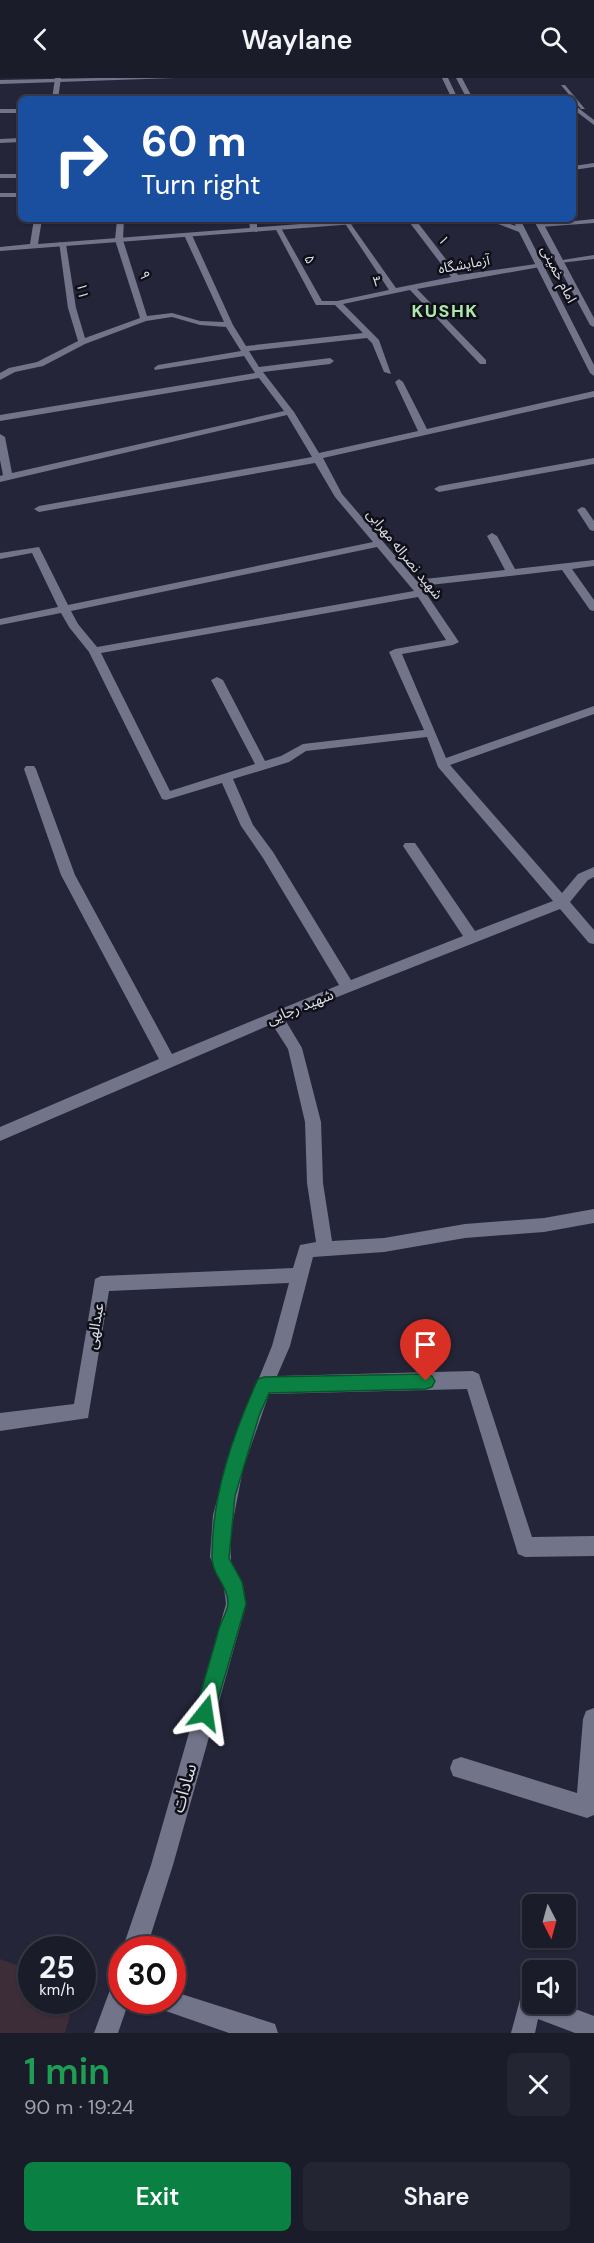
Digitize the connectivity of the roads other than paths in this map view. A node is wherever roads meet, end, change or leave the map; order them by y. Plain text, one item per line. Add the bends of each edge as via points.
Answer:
1 (172, 78) edge
2 (445, 78) edge
3 (459, 78) edge
4 (58, 79) edge
5 (0, 82) edge
6 (562, 86) dead end
7 (56, 96) edge
8 (454, 96) edge
9 (468, 96) edge
10 (569, 96) edge
11 (594, 107) edge
12 (577, 108) edge
13 (0, 111) edge
14 (18, 111) edge
15 (594, 123) edge
16 (18, 140) edge
17 (0, 141) edge
18 (594, 165) edge
19 (576, 168) edge
20 (0, 176) edge
21 (18, 176) edge
22 (0, 195) edge
23 (18, 195) edge
24 (576, 221) edge
25 (594, 221) edge
26 (37, 222) edge
27 (121, 222) edge
28 (253, 222) edge
29 (348, 222) joint
30 (413, 222) edge
31 (497, 222) edge
32 (518, 222) edge
33 (538, 222) edge
34 (277, 228) junction
35 (254, 230) junction
36 (522, 231) junction
37 (35, 235) junction
38 (188, 235) junction
39 (119, 240) junction
40 (62, 244) junction
41 (34, 245) junction
42 (0, 249) edge
43 (594, 257) edge
44 (560, 261) junction
45 (540, 265) junction
46 (456, 278) junction
47 (411, 287) junction
48 (394, 291) junction
49 (319, 303) joint
50 (336, 303) junction
51 (144, 319) junction
52 (229, 326) junction
53 (594, 326) edge
54 (369, 335) junction
55 (82, 342) junction
56 (245, 351) junction
57 (330, 361) dead end
58 (483, 362) dead end
59 (158, 368) dead end
60 (388, 372) dead end
61 (259, 373) junction
62 (594, 373) edge
63 (0, 377) edge
64 (399, 382) dead end
65 (594, 394) edge
66 (290, 412) junction
67 (0, 418) edge
68 (424, 432) junction
69 (0, 437) edge
70 (318, 458) junction
71 (594, 461) edge
72 (4, 478) edge
73 (439, 489) dead end
74 (39, 509) dead end
75 (582, 510) dead end
76 (594, 528) edge
77 (492, 536) dead end
78 (379, 544) junction
79 (0, 556) edge
80 (594, 563) edge
81 (565, 566) junction
82 (511, 572) junction
83 (413, 584) junction
84 (421, 593) junction
85 (64, 607) junction
86 (594, 608) edge
87 (0, 622) edge
88 (94, 651) junction
89 (217, 680) dead end
90 (594, 710) edge
91 (431, 733) junction
92 (442, 764) junction
93 (262, 766) junction
94 (30, 769) dead end
95 (226, 778) junction
96 (410, 846) dead end
97 (594, 872) edge
98 (561, 903) junction
99 (472, 938) junction
100 (594, 939) edge
101 (348, 988) junction
102 (275, 1016) junction
103 (169, 1063) junction
104 (0, 1134) edge
105 (594, 1216) edge
106 (325, 1249) junction
107 (300, 1275) junction
108 (272, 1386) junction
109 (0, 1422) edge
110 (594, 1546) edge
111 (594, 1719) edge
112 (462, 1768) dead end
113 (139, 1936) edge
114 (186, 2007) edge
115 (113, 2014) edge
116 (594, 2028) edge
117 (106, 2033) edge
118 (266, 2033) edge
119 (523, 2033) edge

1 - 4 street
2 - 8 street
3 - 9 street
4 - 5 street
4 - 7 street
6 - 10 street
11 - 12 street
12 - 15 street
13 - 14 street
16 - 17 street
18 - 19 street
20 - 21 street
22 - 23 street
24 - 25 street
26 - 37 street
27 - 39 street
28 - 35 street
29 - 34 street
29 - 48 street, ۳
30 - 46 street, ۱
31 - 36 street
32 - 36 street, امام خمینی
33 - 44 street, امام خمینی
34 - 35 street
34 - 49 street, ۵
35 - 38 street
36 - 45 street, امام خمینی
37 - 40 street
37 - 41 street
38 - 39 street
38 - 52 street, شهید نصراله مهرابی
39 - 40 street
39 - 51 street, ۹
40 - 41 street
40 - 55 street, ۱۱
41 - 42 street
43 - 44 street
44 - 53 street, امام خمینی
45 - 46 street, آزمایشگاه
45 - 62 street, امام خمینی
46 - 47 street, آزمایشگاه
47 - 48 street, آزمایشگاه
47 - 58 street
48 - 50 street, ۳
49 - 50 street, ۳
50 - 54 street
51 - 52 street via 172,315
51 - 55 street
52 - 56 street, شهید نصراله مهرابی
54 - 56 street
54 - 60 street via 376,342
55 - 63 street via 40,364
56 - 59 street
56 - 61 street, شهید نصراله مهرابی
57 - 61 street
61 - 66 street, شهید نصراله مهرابی
61 - 67 street
64 - 68 street
65 - 68 street
66 - 70 street, شهید نصراله مهرابی
66 - 72 street
68 - 70 street
69 - 72 street
70 - 74 street
70 - 78 street, شهید نصراله مهرابی via 338,495
71 - 73 street
75 - 76 street
77 - 82 street
78 - 83 street, شهید نصراله مهرابی
78 - 85 street
79 - 85 street via 35,549
80 - 81 street
81 - 82 street
81 - 86 street
82 - 83 street
83 - 84 street, شهید نصراله مهرابی
84 - 88 street
84 - 91 street, شهید نصراله مهرابی via 453,642 395,652
85 - 87 street
85 - 88 street
88 - 95 street via 166,796
89 - 93 street
90 - 92 street
91 - 92 street, شهید نصراله مهرابی
91 - 93 street via 303,748
92 - 98 street, شهید نصراله مهرابی
93 - 95 street
94 - 103 street via 68,875
95 - 101 street via 247,826
96 - 99 street
97 - 98 street, شهید رجایی via 583,878
98 - 99 street, شهید رجایی
98 - 100 street, شهید نصراله مهرابی
99 - 101 street, شهید رجایی
101 - 102 street, شهید رجایی
102 - 103 street, شهید رجایی
102 - 106 street via 295,1048 313,1122 315,1183
103 - 104 street, شهید رجایی
105 - 106 street via 384,1245
106 - 107 street, سادات via 306,1250
107 - 108 street, سادات
107 - 109 street, عبدالهی via 101,1284 82,1412
108 - 110 street via 473,1380 525,1547
108 - 113 street, سادات via 250,1416 226,1496 220,1558 237,1604
111 - 112 street via 587,1807
114 - 118 street
115 - 117 street
116 - 119 street via 529,2004

